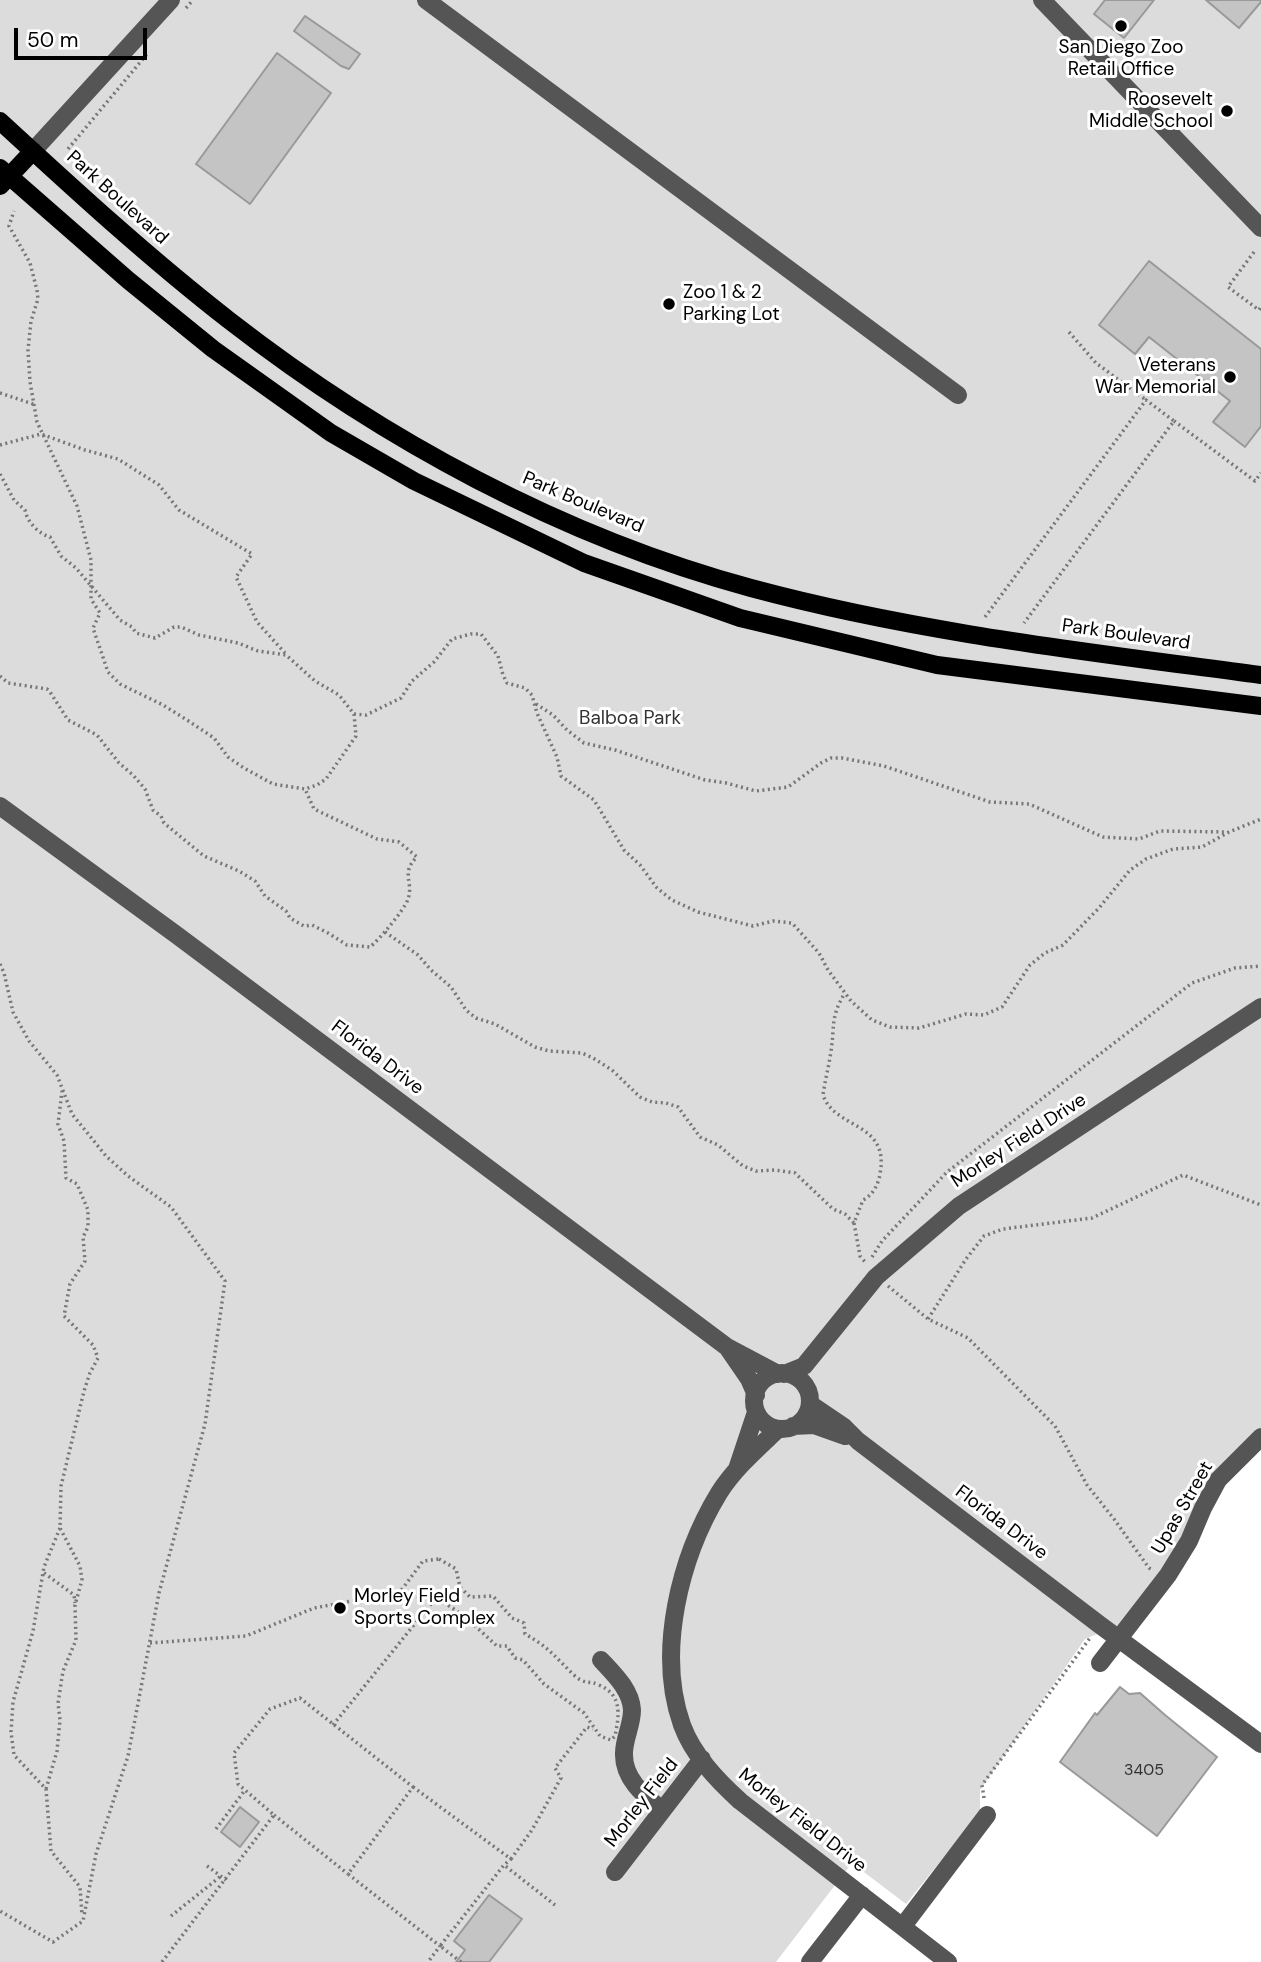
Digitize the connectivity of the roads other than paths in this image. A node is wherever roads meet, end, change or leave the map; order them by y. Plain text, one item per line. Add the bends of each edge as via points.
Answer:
1 (426, 0) edge
2 (1042, 0) edge
3 (178, 5) edge
4 (0, 121) edge
5 (33, 151) junction
6 (3, 177) edge
7 (1261, 228) edge
8 (958, 395) dead end
9 (1261, 674) edge
10 (1261, 706) edge
11 (0, 806) edge
12 (1261, 1007) edge
13 (826, 1340) junction
14 (727, 1347) junction
15 (781, 1374) junction
16 (809, 1397) junction
17 (756, 1404) junction
18 (785, 1428) junction
19 (1261, 1437) edge
20 (858, 1441) junction
21 (737, 1469) junction
22 (1119, 1638) junction
23 (601, 1660) dead end
24 (1100, 1663) dead end
25 (1261, 1744) edge
26 (702, 1759) junction
27 (662, 1810) junction
28 (987, 1815) road end
29 (615, 1872) dead end
30 (862, 1895) junction
31 (903, 1926) junction
32 (810, 1962) edge
33 (948, 1962) edge

1 - 8 street
2 - 7 street
3 - 5 street
4 - 5 main road, Park Boulevard
5 - 6 main road
5 - 9 main road, Park Boulevard via 232,323 341,400 435,456 590,533 748,587 855,614 943,631
6 - 10 main road via 191,332 331,433 414,481 584,563 740,618 937,665
11 - 14 street, Florida Drive
12 - 13 street, Morley Field Drive via 959,1206 872,1271
13 - 15 street, Morley Field Drive via 804,1366
13 - 16 street, Morley Field Drive
14 - 15 street, Florida Drive
14 - 17 street, Florida Drive via 749,1379
15 - 16 street via 791,1374 802,1382
15 - 17 street via 767,1377
16 - 18 street via 801,1421
16 - 20 street, Florida Drive
17 - 18 street via 760,1420
17 - 21 street, Morley Field Drive
18 - 20 street, Florida Drive via 814,1425
18 - 21 street, Morley Field Drive
19 - 22 street, Upas Street via 1218,1480 1168,1575
20 - 22 street, Florida Drive
21 - 26 street, Morley Field Drive via 719,1493 689,1554 674,1617 672,1652 682,1726
22 - 24 street, Upas Street
22 - 25 street, Florida Drive
23 - 27 street via 619,1679 632,1710 626,1768 641,1792
26 - 27 street, Morley Field
26 - 30 street, Morley Field Drive via 740,1801
27 - 29 street, Morley Field
28 - 31 street
30 - 31 street, Morley Field Drive
30 - 32 street
31 - 33 street, Morley Field Drive

